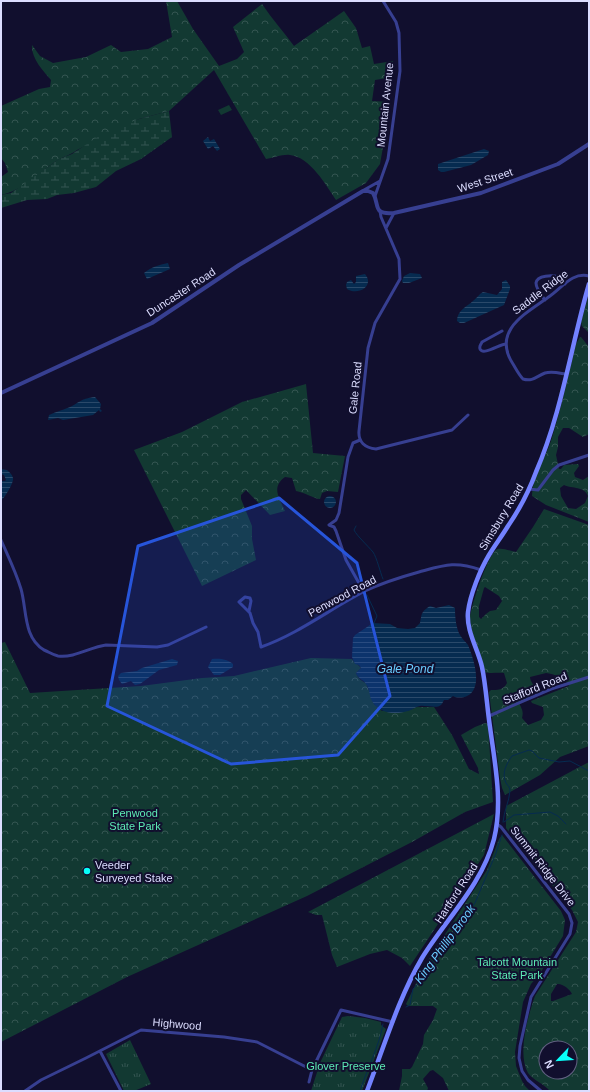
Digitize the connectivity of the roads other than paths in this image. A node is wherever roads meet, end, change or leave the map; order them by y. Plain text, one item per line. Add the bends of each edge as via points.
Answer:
1 (383, 1) edge
2 (589, 144) edge
3 (380, 182) junction
4 (363, 191) junction
5 (375, 196) junction
6 (380, 211) junction
7 (394, 213) junction
8 (386, 228) junction
9 (589, 276) edge
10 (565, 284) junction
11 (589, 284) edge
12 (545, 300) junction
13 (502, 331) dead end
14 (506, 344) junction
15 (566, 374) junction
16 (1, 392) edge
17 (468, 415) dead end
18 (360, 440) junction
19 (589, 454) edge
20 (529, 489) junction
21 (1, 540) edge
22 (481, 570) junction
23 (364, 592) junction
24 (249, 611) junction
25 (206, 627) dead end
26 (589, 677) edge
27 (486, 690) joint
28 (489, 716) junction
29 (497, 824) junction
30 (393, 1022) junction
31 (100, 1051) junction
32 (312, 1070) junction
33 (309, 1082) dead end
34 (25, 1091) edge
35 (121, 1091) edge
36 (368, 1091) edge
37 (541, 1091) edge

1 - 3 street, Mountain Avenue via 396,22 400,71 388,158
2 - 7 street, West Street via 558,164 481,193
3 - 4 street, Duncaster Road
3 - 5 street, Mountain Avenue
4 - 5 street
4 - 16 street, Duncaster Road via 239,265 152,323
5 - 6 street
6 - 7 street, West Street
6 - 8 street, Gale Road
7 - 8 street
8 - 18 street, Gale Road via 399,259 400,280 375,322 370,344
9 - 10 street, Saddle Ridge via 581,274
10 - 12 street, Saddle Ridge
10 - 12 street via 555,276 539,279 536,285
11 - 15 main road, Simsbury Road
12 - 14 street, Saddle Ridge via 518,319 510,330
13 - 14 street via 482,342 480,348 486,352
14 - 15 street via 509,359 523,379 531,380 551,372
15 - 20 main road, Simsbury Road via 548,441
17 - 18 street via 452,430 376,449 367,448
18 - 23 street via 353,443 348,457 339,513 336,520 329,525 334,527 346,560
19 - 20 street via 559,465 538,490
20 - 22 main road, Simsbury Road
21 - 25 street via 21,589 29,632 39,647 57,656 67,656 106,645 168,645
22 - 23 street, Penwood Road via 446,564 392,580
22 - 27 main road, Simsbury Road via 470,604 468,620
23 - 24 street, Penwood Road via 261,647
24 - 24 street via 238,602 243,598 248,597 251,601
26 - 28 street, Stafford Road via 551,689
27 - 28 main road, Hartford Road
28 - 29 main road, Hartford Road via 498,794
29 - 30 main road, Hartford Road via 491,849 480,875 424,956
29 - 37 street, Summit Ridge Drive via 555,896 572,923 570,934 531,997 520,1046 522,1071
30 - 32 street via 341,1010
30 - 36 main road, Hartford Road
31 - 32 street, Highwood via 141,1030 210,1035 257,1042
31 - 34 street, Highwood via 46,1077
31 - 35 street
32 - 33 street

